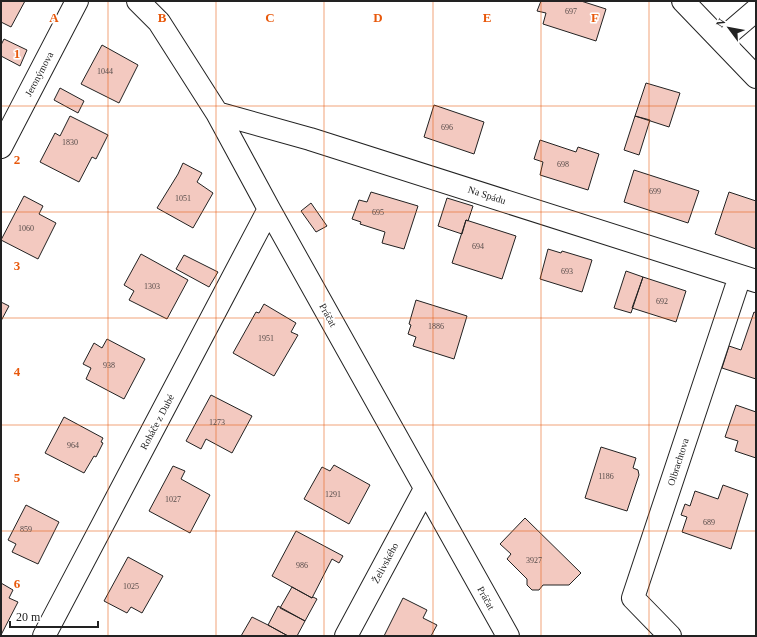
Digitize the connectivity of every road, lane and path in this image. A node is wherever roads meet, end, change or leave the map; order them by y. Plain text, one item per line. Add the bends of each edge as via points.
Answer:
1 (77, 1) edge
2 (138, 1) edge
3 (683, 1) edge
4 (756, 10) edge
5 (721, 40) junction
6 (756, 77) edge
7 (217, 113) junction
8 (1, 147) edge
9 (269, 209) junction
10 (748, 278) edge
11 (425, 489) junction
12 (44, 636) edge
13 (346, 636) edge
14 (508, 636) edge
15 (670, 636) edge

1 - 8 street, Jeronýmova
2 - 7 street, Práčat via 159,22
3 - 5 street
4 - 5 street
5 - 6 street
7 - 9 street, Práčat
7 - 10 street, Na Spádu via 310,139
9 - 11 street, Práčat
9 - 12 street, Roháče z Dubé
10 - 15 street, Olbrachtova via 633,598
11 - 13 street, Želivského
11 - 14 street, Práčat

